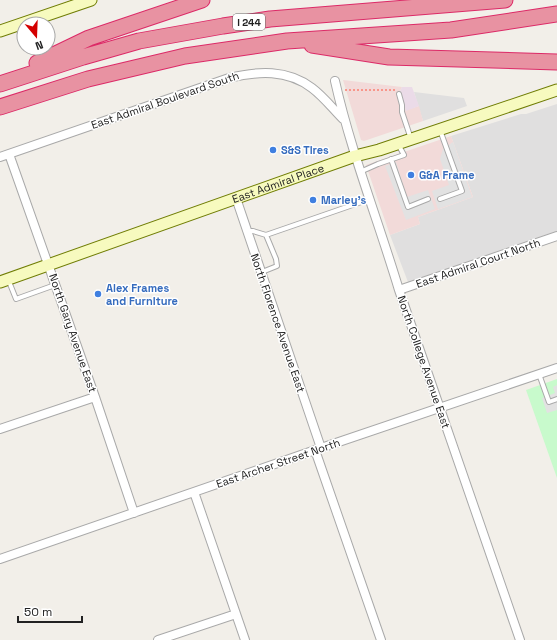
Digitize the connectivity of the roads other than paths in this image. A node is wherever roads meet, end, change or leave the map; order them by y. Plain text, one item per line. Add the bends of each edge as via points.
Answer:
1 (91, 0) edge
2 (202, 0) edge
3 (505, 0) edge
4 (557, 14) edge
5 (0, 31) edge
6 (287, 41) junction
7 (557, 62) edge
8 (335, 81) dead end
9 (0, 82) edge
10 (557, 90) edge
11 (399, 94) road end
12 (0, 107) edge
13 (344, 119) junction
14 (440, 129) junction
15 (411, 139) junction
16 (398, 144) junction
17 (9, 154) junction
18 (355, 156) junction
19 (382, 156) junction
20 (0, 157) edge
21 (391, 159) junction
22 (360, 172) junction
23 (236, 198) junction
24 (370, 199) junction
25 (428, 199) dead end
26 (440, 199) dead end
27 (247, 231) junction
28 (266, 235) junction
29 (557, 236) edge
30 (48, 264) junction
31 (261, 272) junction
32 (4, 280) edge
33 (56, 284) junction
34 (399, 290) junction
35 (557, 368) edge
36 (539, 374) junction
37 (95, 397) junction
38 (557, 399) edge
39 (440, 408) junction
40 (0, 429) edge
41 (318, 449) junction
42 (194, 492) junction
43 (134, 512) junction
44 (0, 559) edge
45 (236, 614) junction
46 (158, 640) edge
47 (245, 640) edge
48 (381, 640) edge
49 (520, 640) edge

1 - 5 main road
2 - 9 highway via 89,38
3 - 9 highway, I 244 via 270,19 223,26 139,41
4 - 6 highway, I 244 via 451,30
6 - 7 highway via 390,57
6 - 12 highway, I 244 via 192,55 140,66 88,79
8 - 13 street, North College Avenue East
10 - 14 main road, East Admiral Place
11 - 15 lane
13 - 17 street, East Admiral Boulevard South via 312,88 296,79 269,72 248,73
13 - 18 street, North College Avenue East
14 - 15 main road, East Admiral Place
14 - 26 lane via 462,191
15 - 16 main road, East Admiral Place
16 - 19 main road, East Admiral Place
16 - 21 lane via 404,155
17 - 20 street, East Admiral Boulevard South
17 - 30 street, North Gary Avenue East
18 - 19 main road, East Admiral Place
18 - 22 street, North College Avenue East
18 - 23 main road, East Admiral Place
19 - 21 lane
19 - 22 lane
21 - 25 lane via 408,207
22 - 24 street, North College Avenue East
23 - 27 street, North Florence Avenue East
23 - 30 main road, East Admiral Place
24 - 28 lane
24 - 34 street, North College Avenue East
27 - 28 lane
27 - 31 street, North Florence Avenue East
28 - 31 lane via 277,266
29 - 34 street, East Admiral Court North
30 - 32 main road, East Admiral Place
30 - 33 street, North Gary Avenue East
31 - 41 street, North Florence Avenue East
32 - 33 lane via 16,299
33 - 37 street, North Gary Avenue East
34 - 39 street, North College Avenue East
35 - 36 street, East Archer Street North
36 - 38 lane via 548,402
36 - 39 street, East Archer Street North
37 - 40 street
37 - 43 street, North Gary Avenue East
39 - 41 street, East Archer Street North
39 - 49 street, North College Avenue East
41 - 42 street, East Archer Street North
41 - 48 street, North Florence Avenue East
42 - 43 street, East Archer Street North
42 - 45 street
43 - 44 street, East Archer Street North
45 - 46 street
45 - 47 street

